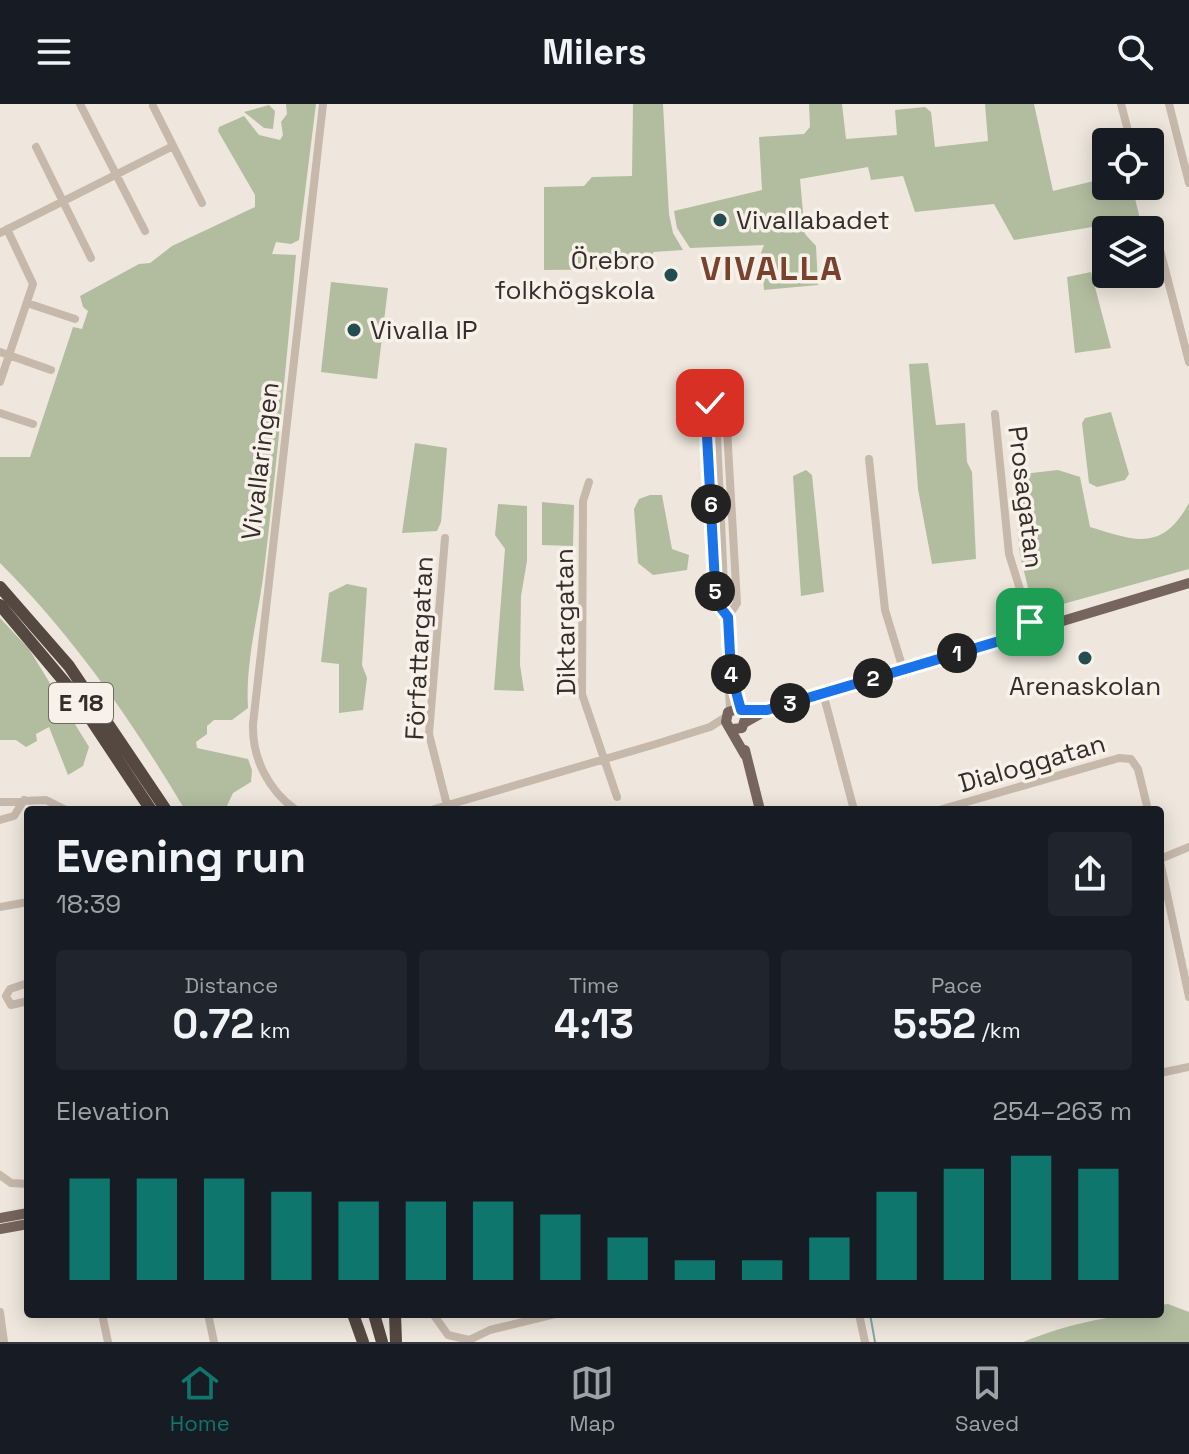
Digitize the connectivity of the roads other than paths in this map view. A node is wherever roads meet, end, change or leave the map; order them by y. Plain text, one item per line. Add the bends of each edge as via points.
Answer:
1 (80, 104) edge
2 (323, 104) edge
3 (1121, 104) edge
4 (1169, 104) edge
5 (153, 106) dead end
6 (1127, 128) edge
7 (173, 146) junction
8 (36, 147) dead end
9 (117, 174) junction
10 (1189, 183) edge
11 (62, 201) junction
12 (202, 203) dead end
13 (3, 231) edge
14 (145, 231) dead end
15 (91, 258) dead end
16 (1164, 261) edge
17 (27, 303) junction
18 (75, 319) dead end
19 (1184, 326) edge
20 (5, 354) edge
21 (1189, 362) edge
22 (51, 370) dead end
23 (714, 374) dead end
24 (0, 382) edge
25 (0, 413) edge
26 (995, 414) dead end
27 (33, 424) dead end
28 (869, 459) dead end
29 (589, 482) dead end
30 (445, 538) dead end
31 (1189, 583) edge
32 (0, 587) edge
33 (0, 605) edge
34 (1033, 631) junction
35 (903, 669) junction
36 (823, 693) junction
37 (736, 719) junction
38 (602, 760) junction
39 (64, 793) dead end
40 (617, 797) dead end
41 (24, 800) junction
42 (0, 802) edge
43 (57, 806) edge
44 (63, 806) edge
45 (148, 806) edge
46 (163, 806) edge
47 (292, 806) edge
48 (447, 806) edge
49 (454, 806) edge
50 (759, 806) edge
51 (853, 806) edge
52 (953, 806) edge
53 (1147, 806) edge
54 (0, 820) edge
55 (1189, 847) edge
56 (1164, 858) edge
57 (1164, 879) edge
58 (0, 898) edge
59 (24, 903) edge
60 (3, 907) edge
61 (24, 984) edge
62 (1189, 997) edge
63 (24, 1002) edge
64 (1189, 1067) edge
65 (1164, 1072) edge
66 (0, 1175) edge
67 (24, 1184) edge
68 (24, 1214) edge
69 (0, 1218) edge
70 (24, 1225) edge
71 (0, 1229) edge
72 (0, 1312) edge
73 (103, 1318) edge
74 (209, 1318) edge
75 (357, 1318) edge
76 (375, 1318) edge
77 (395, 1318) edge
78 (436, 1318) edge
79 (539, 1318) edge
80 (860, 1318) edge
81 (476, 1340) edge
82 (4, 1342) edge
83 (108, 1342) edge
84 (214, 1342) edge
85 (365, 1342) edge
86 (382, 1342) edge
87 (396, 1342) edge
88 (865, 1342) edge

1 - 9 street
2 - 47 street, Vivallaringen via 253,738 264,775
3 - 6 street
4 - 10 street
5 - 7 street
7 - 9 street
7 - 12 street
8 - 11 street
9 - 11 street
9 - 14 street
11 - 13 street
11 - 15 street
13 - 17 street via 33,282
16 - 19 street
17 - 18 street
17 - 20 street
19 - 21 street
20 - 22 street
20 - 24 street
23 - 37 street
25 - 27 street
26 - 34 street, Prosagatan via 1009,554
28 - 35 street via 885,610
29 - 38 street, Diktargatan via 583,501 582,688
30 - 48 street, Författargatan via 429,734
31 - 34 main road
32 - 46 highway, E 18 via 92,697
33 - 45 highway, E 18 via 72,691
34 - 35 main road
35 - 36 main road
36 - 37 main road
36 - 51 street
37 - 38 street
37 - 50 main road
38 - 40 street, Diktargatan
38 - 49 street
39 - 44 street
41 - 42 street
41 - 43 street
41 - 54 street via 14,816
52 - 53 street, Dialoggatan via 1119,758 1131,759 1138,769
55 - 56 street
57 - 62 street
58 - 60 street
59 - 60 street
61 - 63 street via 6,996 11,1005
64 - 65 street
66 - 67 street
68 - 69 main road
70 - 71 main road
72 - 82 street
73 - 83 street
74 - 84 street
75 - 85 highway
76 - 86 highway
77 - 87 highway
78 - 81 street via 448,1335
79 - 81 street via 490,1330
80 - 88 street

